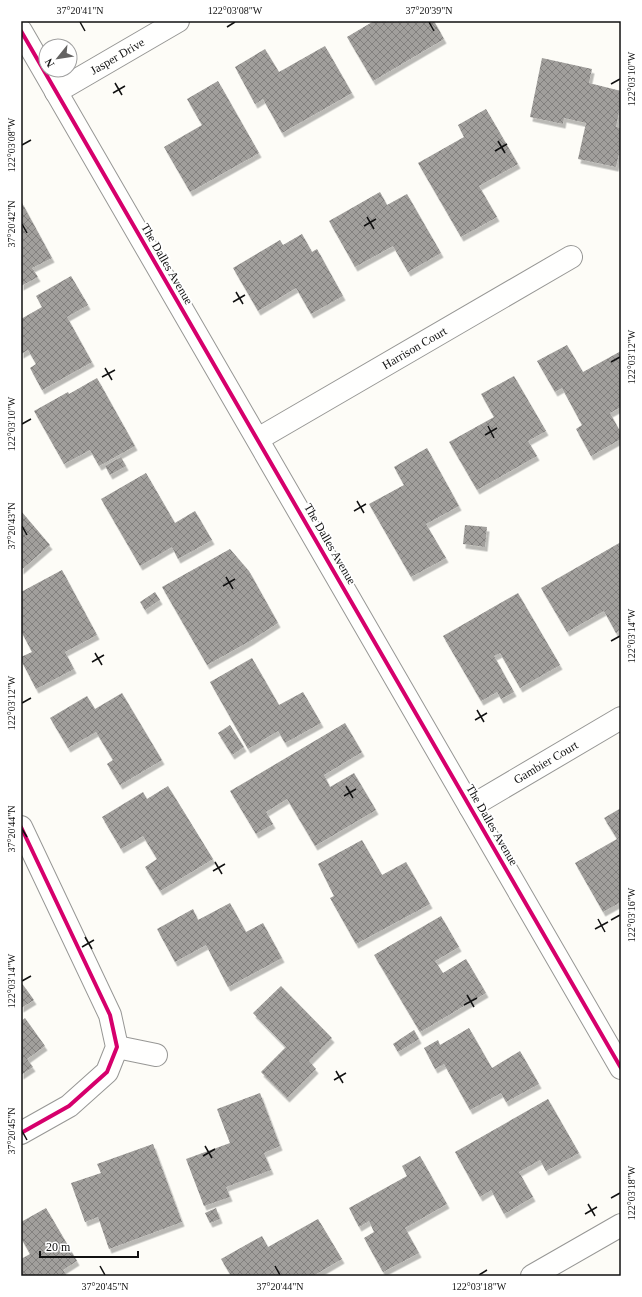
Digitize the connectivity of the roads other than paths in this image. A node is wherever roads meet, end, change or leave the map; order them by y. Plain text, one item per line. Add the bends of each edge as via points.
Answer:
1 (178, 21) edge
2 (21, 31) edge
3 (56, 92) junction
4 (572, 257) dead end
5 (258, 440) junction
6 (621, 718) edge
7 (470, 807) junction
8 (21, 827) edge
9 (117, 1047) junction
10 (156, 1055) dead end
11 (621, 1068) edge
12 (21, 1133) edge
13 (621, 1225) edge
14 (532, 1276) edge

1 - 3 street, Jasper Drive
2 - 3 street, The Dalles Avenue
3 - 5 street, The Dalles Avenue
4 - 5 street, Harrison Court
5 - 7 street, The Dalles Avenue
6 - 7 street, Gambier Court
7 - 11 street, The Dalles Avenue
8 - 9 street via 110,1015
9 - 10 street
9 - 12 street via 107,1072 74,1102
13 - 14 street

